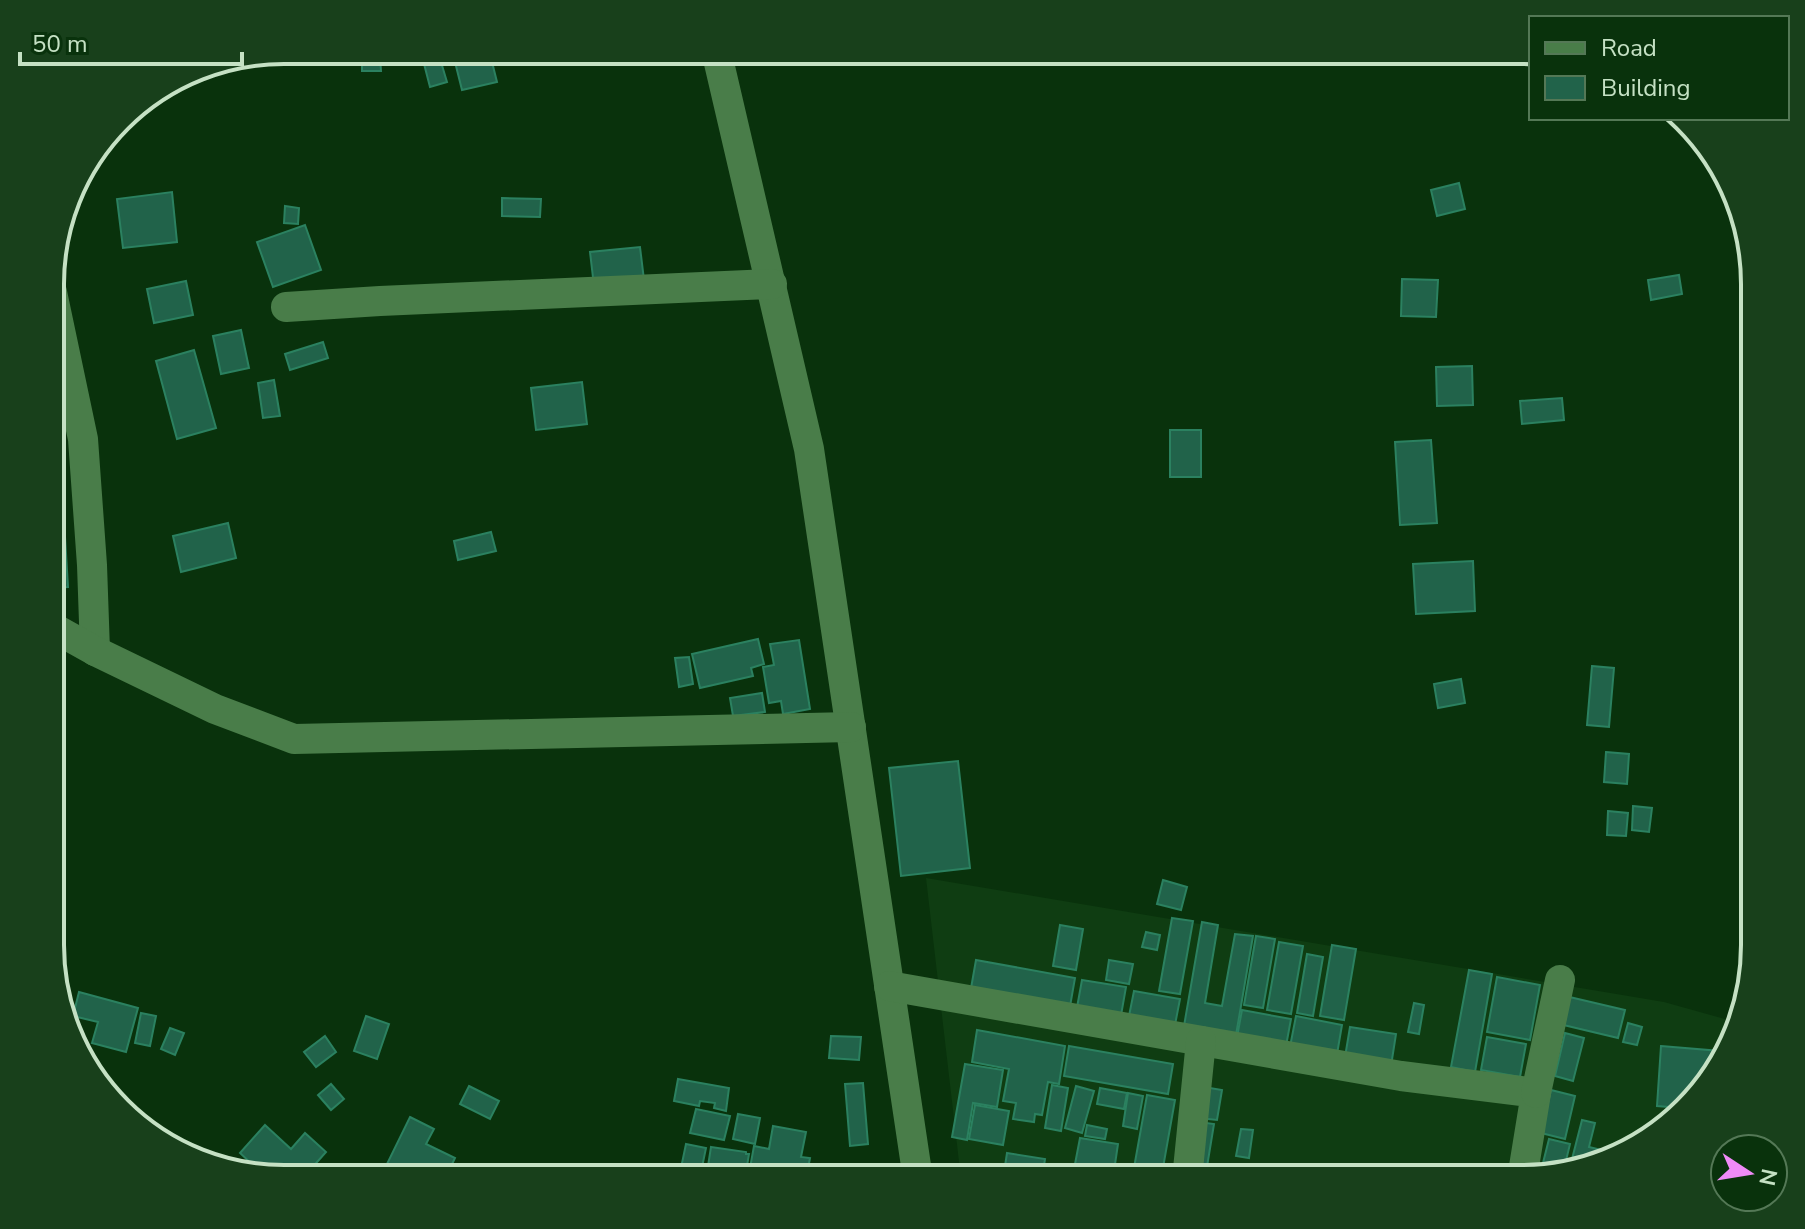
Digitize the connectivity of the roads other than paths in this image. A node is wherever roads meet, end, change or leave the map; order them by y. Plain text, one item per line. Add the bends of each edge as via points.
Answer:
1 (719, 64) edge
2 (772, 284) junction
3 (286, 307) dead end
4 (64, 349) edge
5 (64, 634) edge
6 (95, 651) junction
7 (851, 727) junction
8 (1560, 980) dead end
9 (889, 986) junction
10 (1201, 1041) junction
11 (1536, 1093) junction
12 (916, 1165) edge
13 (1188, 1165) edge
14 (1524, 1165) edge

1 - 2 street
2 - 3 street
2 - 7 street via 809,449
4 - 6 street via 83,439
5 - 6 street
6 - 7 street via 215,709 294,739
7 - 9 street
8 - 11 street
9 - 10 street
9 - 12 street
10 - 11 street
10 - 13 street
11 - 14 street

